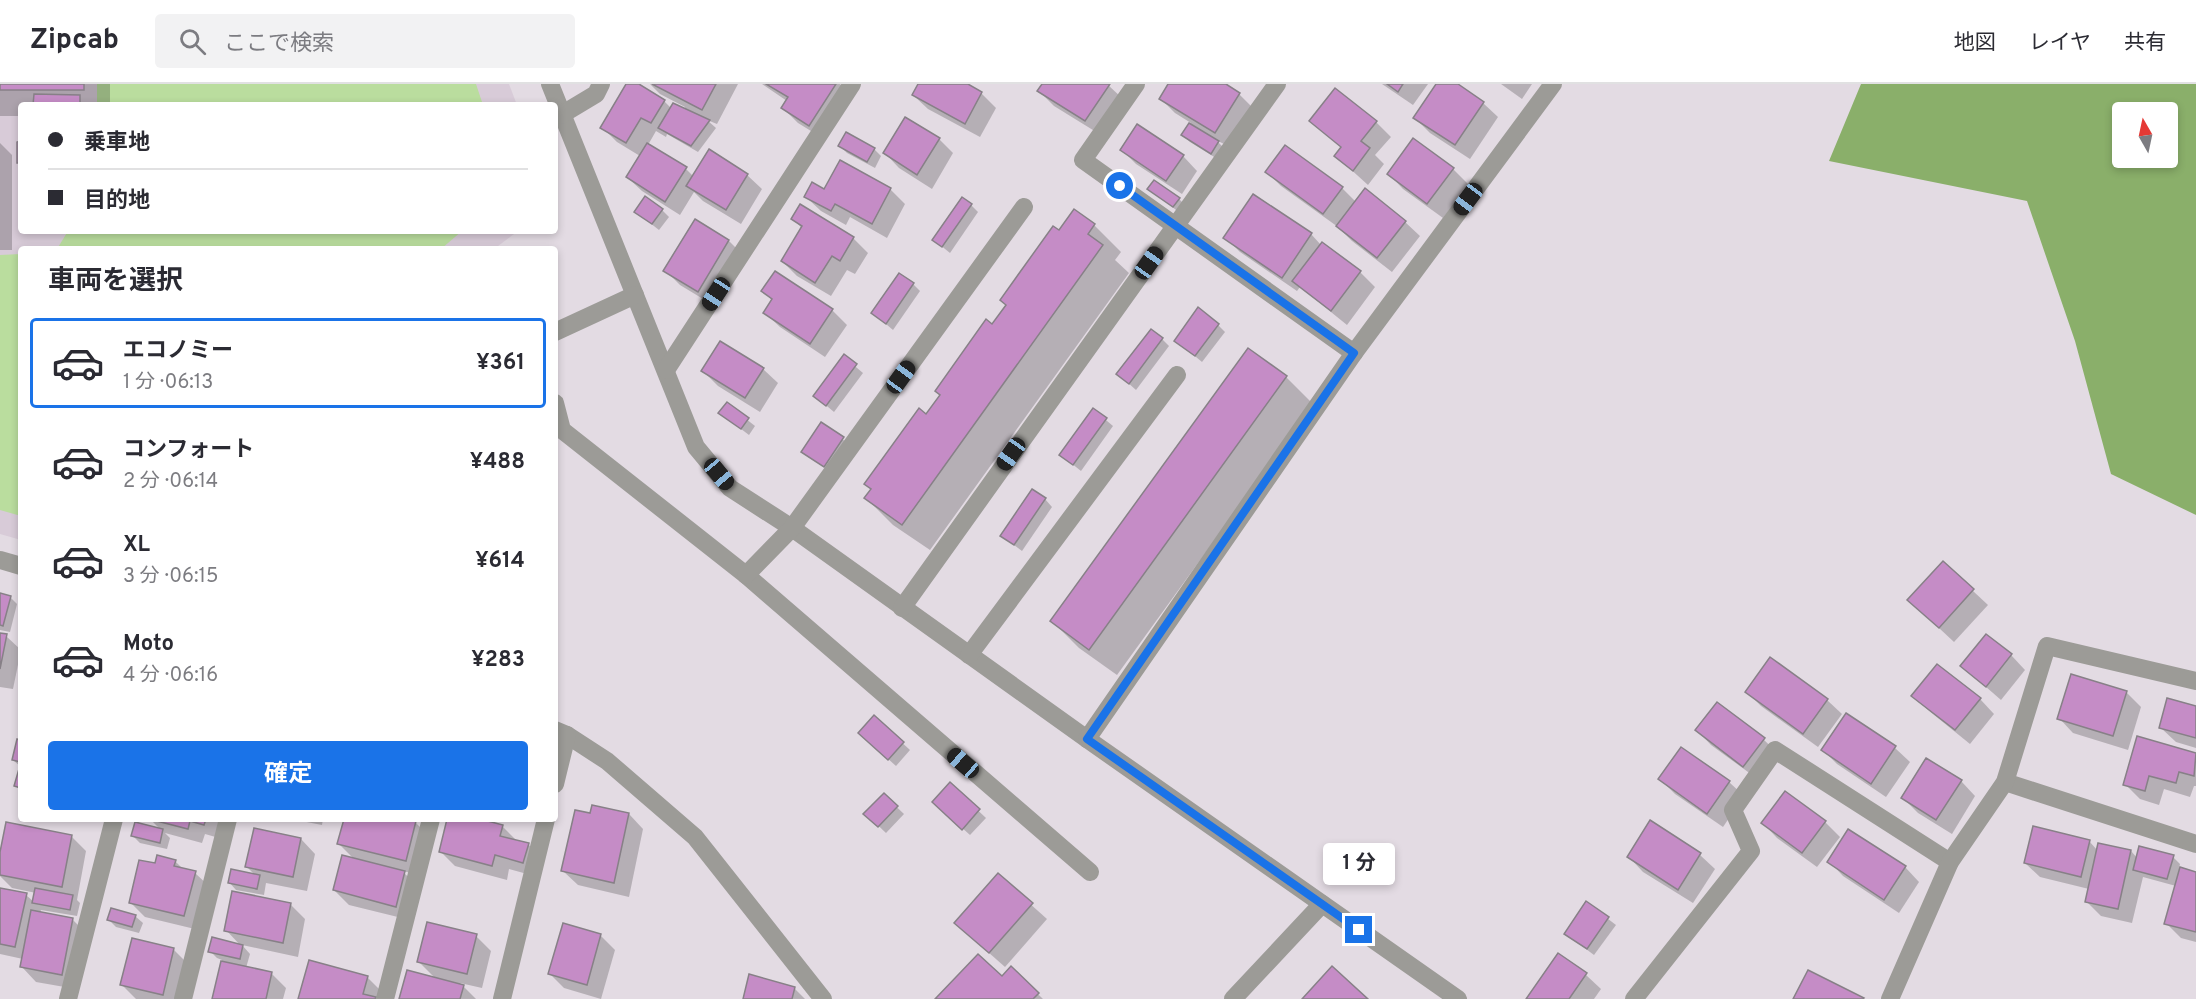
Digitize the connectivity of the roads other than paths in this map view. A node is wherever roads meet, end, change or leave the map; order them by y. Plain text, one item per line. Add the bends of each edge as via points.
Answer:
1 (550, 84) edge
2 (602, 84) edge
3 (852, 84) edge
4 (1136, 84) edge
5 (1277, 84) edge
6 (1553, 84) edge
7 (556, 102) edge
8 (558, 107) edge
9 (561, 115) junction
10 (1024, 207) dead end
11 (1176, 224) junction
12 (635, 295) junction
13 (558, 331) edge
14 (1354, 353) junction
15 (666, 370) junction
16 (1177, 375) dead end
17 (558, 415) edge
18 (792, 528) junction
19 (0, 560) edge
20 (18, 565) edge
21 (746, 575) junction
22 (902, 608) junction
23 (969, 655) junction
24 (2196, 681) edge
25 (561, 733) edge
26 (1087, 739) junction
27 (558, 758) edge
28 (2006, 782) junction
29 (113, 822) edge
30 (227, 822) edge
31 (430, 822) edge
32 (545, 822) edge
33 (2196, 844) edge
34 (1950, 862) junction
35 (1090, 872) dead end
36 (1322, 904) junction
37 (68, 999) edge
38 (183, 999) edge
39 (385, 999) edge
40 (502, 999) edge
41 (823, 999) edge
42 (1233, 999) edge
43 (1458, 999) edge
44 (1634, 999) edge
45 (1890, 999) edge

1 - 7 street
2 - 9 street via 596,94
3 - 15 street
4 - 11 street via 1083,160
5 - 11 street
6 - 14 street
8 - 9 street
9 - 12 street
10 - 18 street
11 - 14 street
11 - 22 street
12 - 13 street
12 - 15 street
14 - 26 street
15 - 18 street via 696,447 730,488
16 - 23 street
17 - 21 street via 562,430
18 - 21 street
18 - 22 street
19 - 20 street
21 - 35 street
22 - 23 street
23 - 26 street
24 - 28 street via 2047,646
25 - 27 street
25 - 41 street via 608,761 695,837
26 - 36 street
28 - 33 street
28 - 34 street
29 - 37 street
30 - 38 street
31 - 39 street
32 - 40 street
34 - 44 street via 1775,750 1733,810 1751,851
34 - 45 street
36 - 42 street
36 - 43 street

